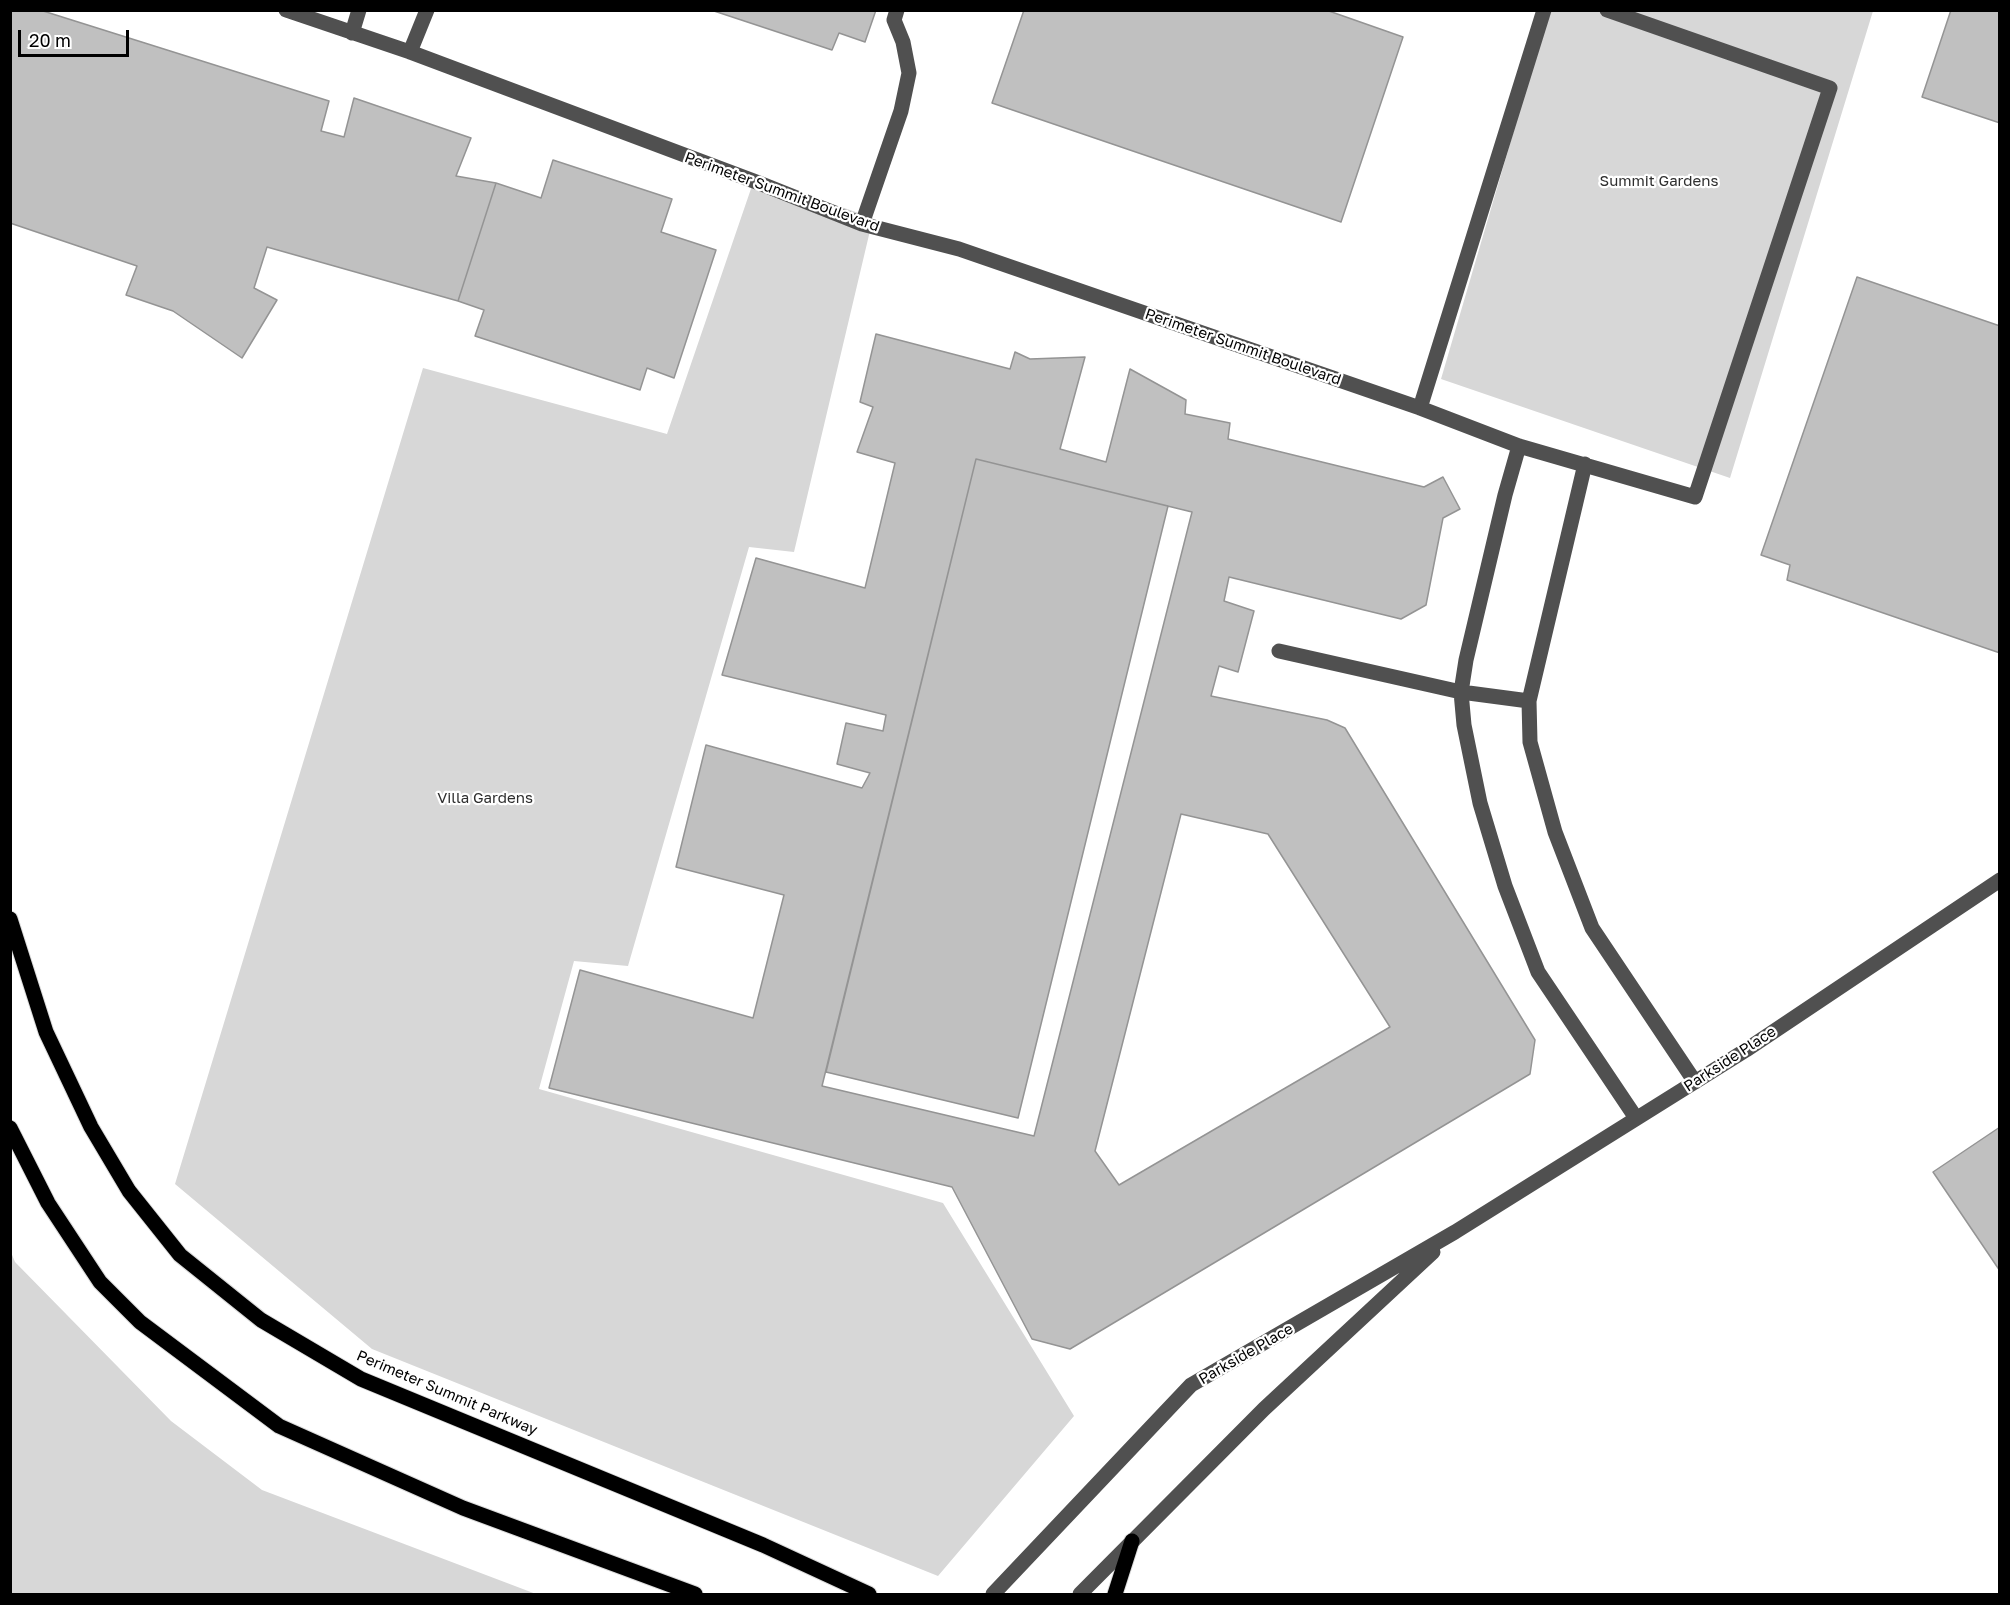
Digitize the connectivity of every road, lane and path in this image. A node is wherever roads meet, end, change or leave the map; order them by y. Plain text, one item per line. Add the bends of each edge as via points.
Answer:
1 (286, 10) edge
2 (359, 10) edge
3 (427, 10) edge
4 (897, 10) edge
5 (1544, 10) edge
6 (1606, 10) edge
7 (352, 33) junction
8 (410, 52) junction
9 (862, 224) junction
10 (1420, 408) junction
11 (1519, 446) junction
12 (1584, 464) junction
13 (1279, 651) dead end
14 (1461, 692) junction
15 (1528, 701) junction
16 (2000, 880) edge
17 (10, 920) edge
18 (1695, 1082) junction
19 (1636, 1118) junction
20 (10, 1128) edge
21 (1455, 1232) junction
22 (1132, 1541) junction
23 (695, 1594) edge
24 (868, 1594) edge
25 (993, 1594) edge
26 (1080, 1594) edge
27 (1115, 1594) edge

1 - 7 street, Perimeter Summit Boulevard
2 - 7 street
3 - 8 street
4 - 9 street via 894,20 909,73 902,111
5 - 10 street
6 - 12 street, Perimeter Summit Boulevard via 1830,88 1695,496
7 - 8 street, Perimeter Summit Boulevard
8 - 9 street, Perimeter Summit Boulevard
9 - 10 street, Perimeter Summit Boulevard via 959,249
10 - 11 street, Perimeter Summit Boulevard
11 - 12 street, Perimeter Summit Boulevard
11 - 14 street
12 - 15 street
13 - 14 street
14 - 15 street
14 - 19 street via 1480,803 1505,886 1538,972
15 - 18 street via 1530,742 1555,832 1592,927
16 - 18 street, Parkside Place
17 - 24 main road, Perimeter Summit Parkway via 46,1032 91,1127 129,1191 180,1255 261,1320 361,1378 763,1545
18 - 19 street, Parkside Place
19 - 21 street, Parkside Place
20 - 23 main road via 48,1203 100,1282 140,1322 279,1426 463,1508
21 - 22 street, Parkside Place via 1264,1409
21 - 25 street, Parkside Place via 1191,1385
22 - 26 street, Parkside Place
22 - 27 main road

